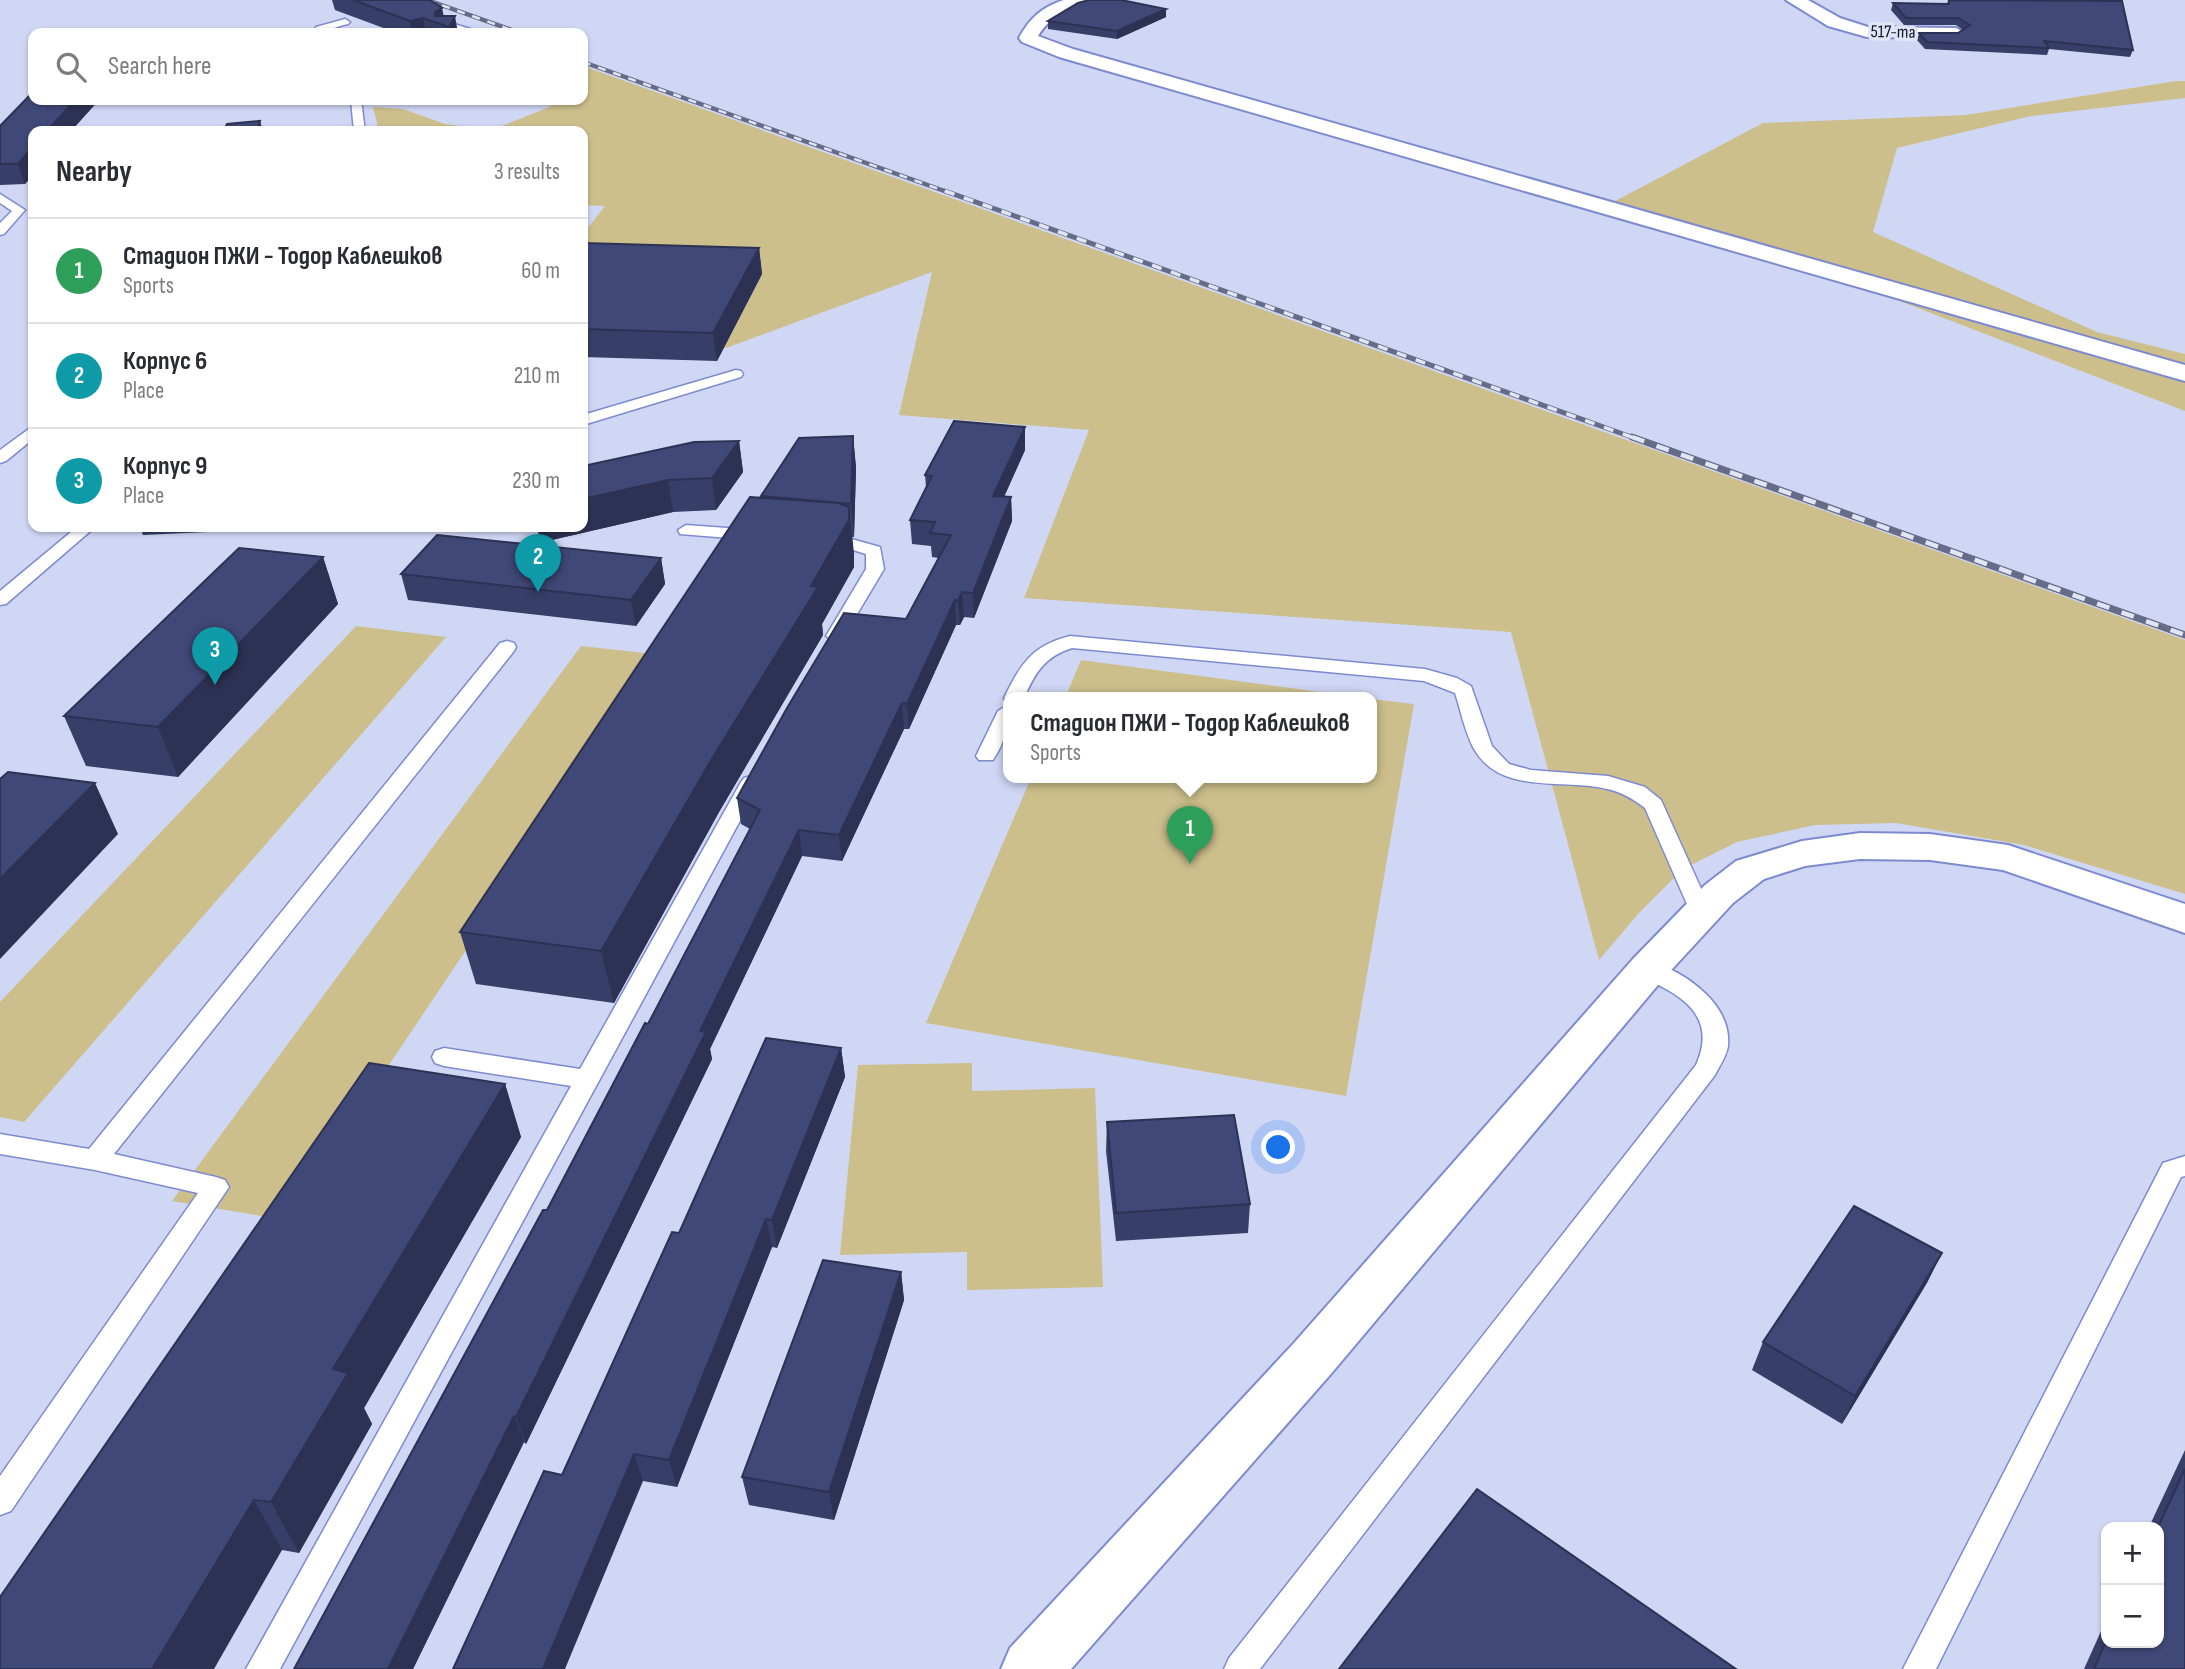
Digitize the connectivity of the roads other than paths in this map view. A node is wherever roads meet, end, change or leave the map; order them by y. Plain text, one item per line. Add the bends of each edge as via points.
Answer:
1 (1087, 0) edge
2 (1795, 0) edge
3 (1061, 2) edge
4 (345, 22) dead end
5 (322, 28) edge
6 (1956, 33) edge
7 (356, 105) edge
8 (359, 126) edge
9 (0, 198) edge
10 (0, 231) edge
11 (2185, 373) edge
12 (736, 374) dead end
13 (588, 418) edge
14 (28, 435) edge
15 (0, 458) edge
16 (686, 530) dead end
17 (81, 532) edge
18 (778, 537) edge
19 (804, 539) edge
20 (0, 600) edge
21 (507, 647) dead end
22 (826, 651) edge
23 (1017, 692) edge
24 (1003, 721) edge
25 (765, 756) edge
26 (986, 756) dead end
27 (1701, 913) junction
28 (2185, 919) edge
29 (1648, 969) junction
30 (444, 1057) dead end
31 (587, 1079) junction
32 (0, 1144) edge
33 (95, 1160) junction
34 (2185, 1166) edge
35 (0, 1501) edge
36 (262, 1669) edge
37 (1031, 1669) edge
38 (1240, 1669) edge
39 (1919, 1669) edge

1 - 3 street
2 - 6 street, 517-та via 1834,22 1867,32
3 - 11 street via 1035,22 1028,38 1066,53
4 - 5 lane
7 - 8 lane
9 - 10 lane via 19,209
12 - 13 lane
14 - 15 lane
16 - 18 lane
17 - 20 lane
19 - 22 lane via 844,542 874,551 875,569
21 - 33 lane
23 - 27 lane via 1031,663 1046,649 1070,642 1425,675 1450,682 1464,690 1483,748 1502,768 1530,776 1608,782 1638,792 1654,805
24 - 26 lane
25 - 31 lane
27 - 28 street via 1750,870 1802,853 1860,846 1930,847 2008,858
27 - 29 street
29 - 37 street via 1312,1359
29 - 38 lane via 1682,987 1711,1014 1716,1046 1706,1069
30 - 31 lane
31 - 36 lane
32 - 33 lane
33 - 35 lane via 216,1187
34 - 39 lane via 2172,1170

